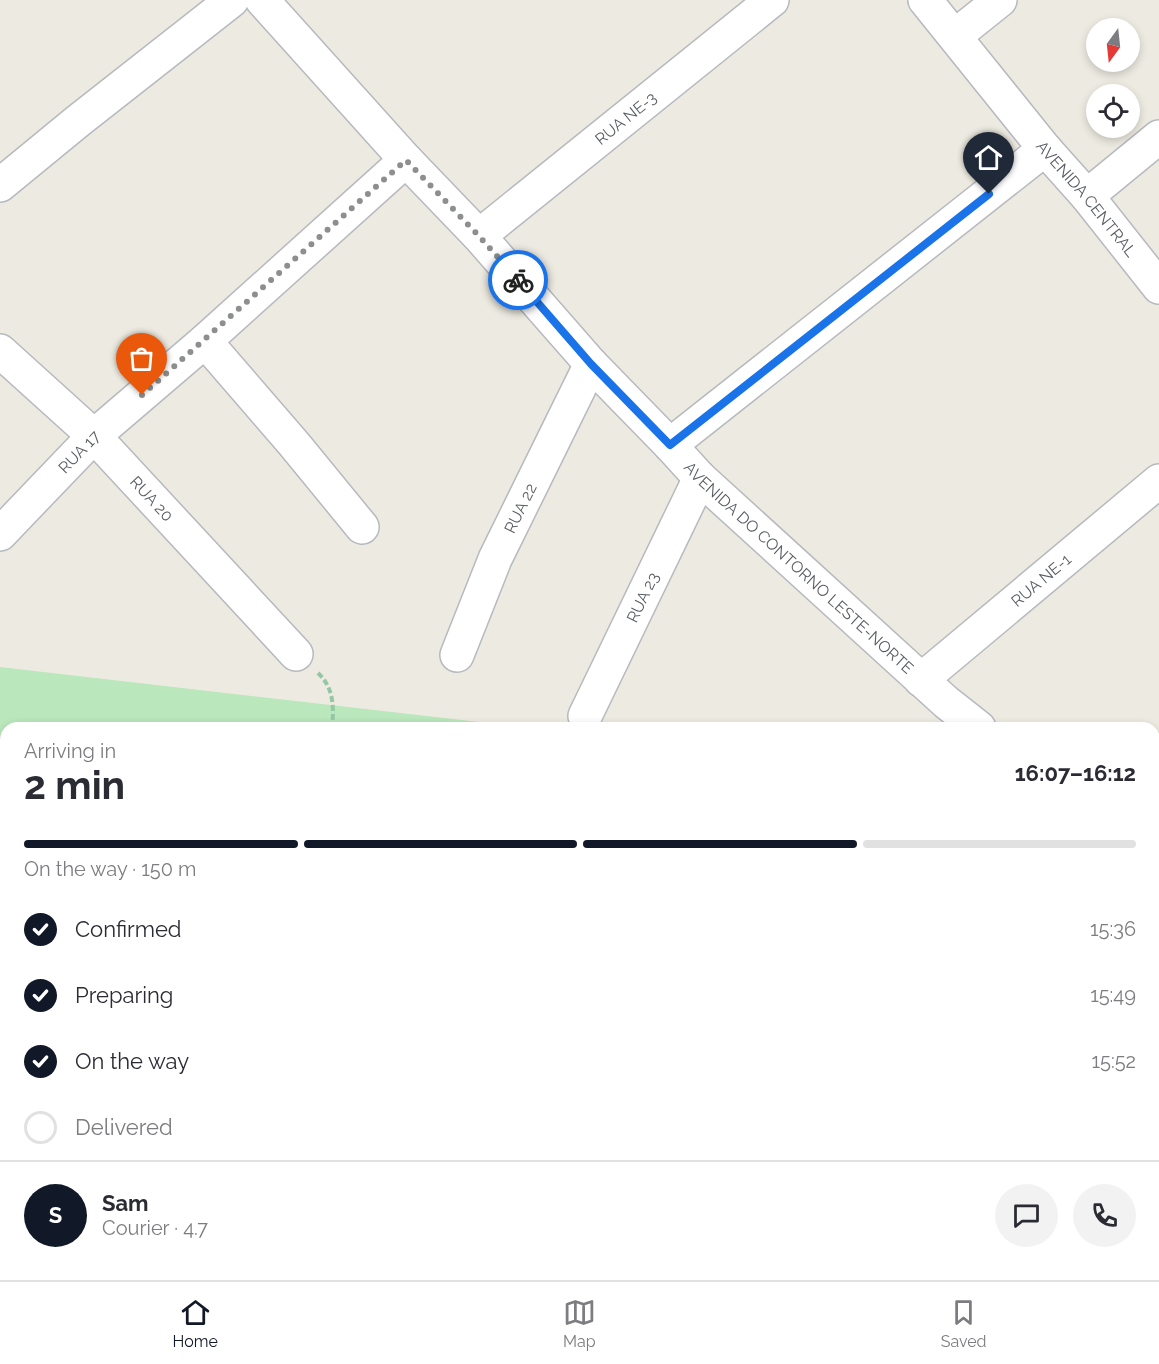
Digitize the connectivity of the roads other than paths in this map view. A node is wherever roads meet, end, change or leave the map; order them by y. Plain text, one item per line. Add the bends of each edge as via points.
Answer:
1 (232, 0) edge
2 (262, 0) edge
3 (772, 0) edge
4 (925, 0) edge
5 (1000, 0) edge
6 (955, 36) junction
7 (1159, 137) edge
8 (1045, 149) junction
9 (406, 160) junction
10 (0, 185) edge
11 (1087, 196) junction
12 (479, 236) junction
13 (1159, 287) edge
14 (205, 340) junction
15 (0, 351) edge
16 (591, 364) junction
17 (94, 436) junction
18 (670, 445) junction
19 (700, 478) junction
20 (1159, 481) edge
21 (362, 527) dead end
22 (0, 534) edge
23 (296, 654) road end
24 (457, 655) dead end
25 (921, 680) junction
26 (585, 716) dead end
27 (972, 722) edge

1 - 10 street
2 - 9 street, AVENIDA DO CONTORNO LESTE-NORTE
3 - 12 street, RUA NE-3
4 - 6 street, AVENIDA CENTRAL
5 - 6 street
6 - 8 street, AVENIDA CENTRAL
7 - 11 street
8 - 11 street, AVENIDA CENTRAL
8 - 18 street
9 - 12 street, AVENIDA DO CONTORNO LESTE-NORTE
9 - 14 street, RUA 17
11 - 13 street, AVENIDA CENTRAL
12 - 16 street, AVENIDA DO CONTORNO LESTE-NORTE
14 - 17 street, RUA 17
14 - 21 street
15 - 17 street, RUA 20
16 - 18 street, AVENIDA DO CONTORNO LESTE-NORTE
16 - 24 street, RUA 22 via 495,559
17 - 22 street, RUA 17
17 - 23 street, RUA 20
18 - 19 street, AVENIDA DO CONTORNO LESTE-NORTE
19 - 25 street, AVENIDA DO CONTORNO LESTE-NORTE
19 - 26 street, RUA 23
20 - 25 street, RUA NE-1
25 - 27 street, AVENIDA DO CONTORNO LESTE-NORTE

